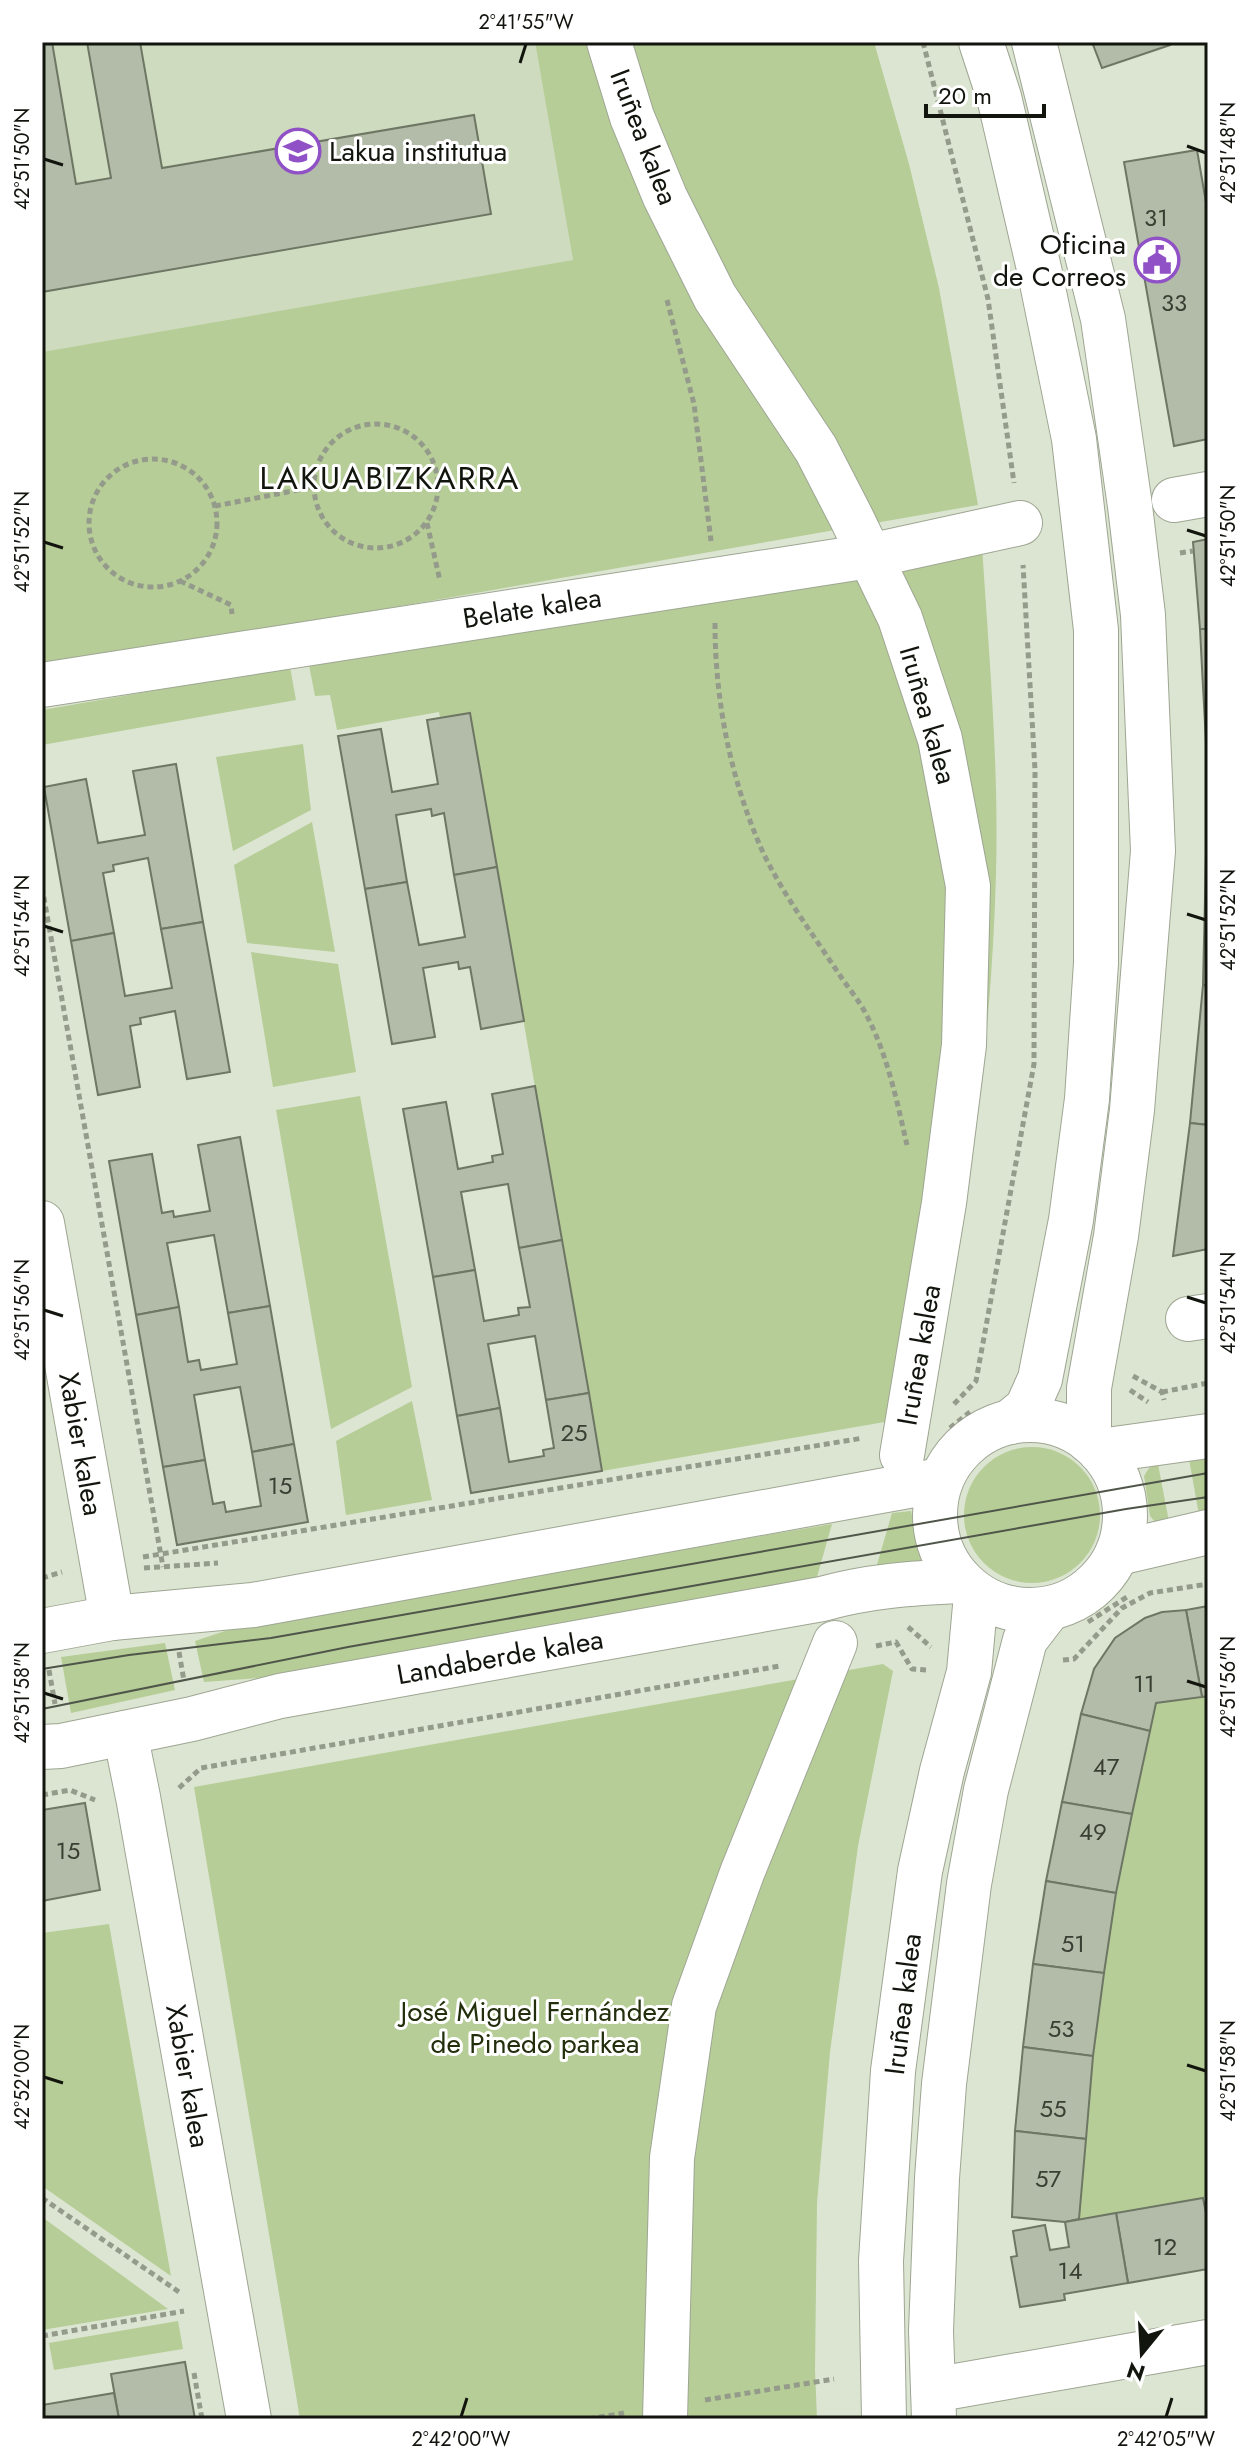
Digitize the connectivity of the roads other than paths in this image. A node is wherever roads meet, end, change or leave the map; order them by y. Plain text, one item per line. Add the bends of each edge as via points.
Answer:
1 (609, 42) edge
2 (981, 42) edge
3 (1034, 42) edge
4 (1020, 523) road end
5 (869, 556) junction
6 (42, 685) edge
7 (42, 1223) edge
8 (1010, 1422) junction
9 (1191, 1439) edge
10 (891, 1441) road end
11 (1095, 1446) junction
12 (941, 1480) junction
13 (1201, 1534) edge
14 (1127, 1572) junction
15 (968, 1588) junction
16 (1066, 1617) junction
17 (112, 1618) junction
18 (42, 1631) edge
19 (833, 1649) road end
20 (125, 1733) junction
21 (42, 1747) edge
22 (1208, 2342) edge
23 (933, 2404) edge
24 (665, 2413) edge
25 (249, 2419) edge
26 (884, 2419) edge

1 - 5 street, Iruñea kalea via 632,117 709,285 816,449
2 - 8 street via 1037,259 1074,439 1096,630 1096,963 1087,1099 1071,1220 1040,1379 1027,1408
3 - 11 street via 1103,319 1143,615 1150,772 1153,851 1132,1110 1089,1388
4 - 5 street, Belate kalea
5 - 6 street, Belate kalea
5 - 10 street, Iruñea kalea via 900,618 940,739 968,886 964,1045 944,1203
7 - 17 street, Xabier kalea
8 - 11 street via 1065,1427
8 - 12 street via 968,1443
9 - 11 street
11 - 14 street via 1122,1490
12 - 15 street via 934,1522 938,1544
12 - 17 street via 253,1605
13 - 14 street
14 - 16 street via 1102,1579 1077,1599
15 - 16 street via 1010,1609
15 - 20 street, Landaberde kalea via 908,1584 854,1590 280,1696
15 - 26 street, Iruñea kalea via 969,1672 920,1871 893,2071 881,2261
16 - 23 street, Iruñea kalea via 1025,1640 986,1790 969,1884 939,2147
17 - 18 street
19 - 24 street via 694,2006 672,2158
20 - 21 street, Landaberde kalea
20 - 25 street, Xabier kalea
22 - 23 street

